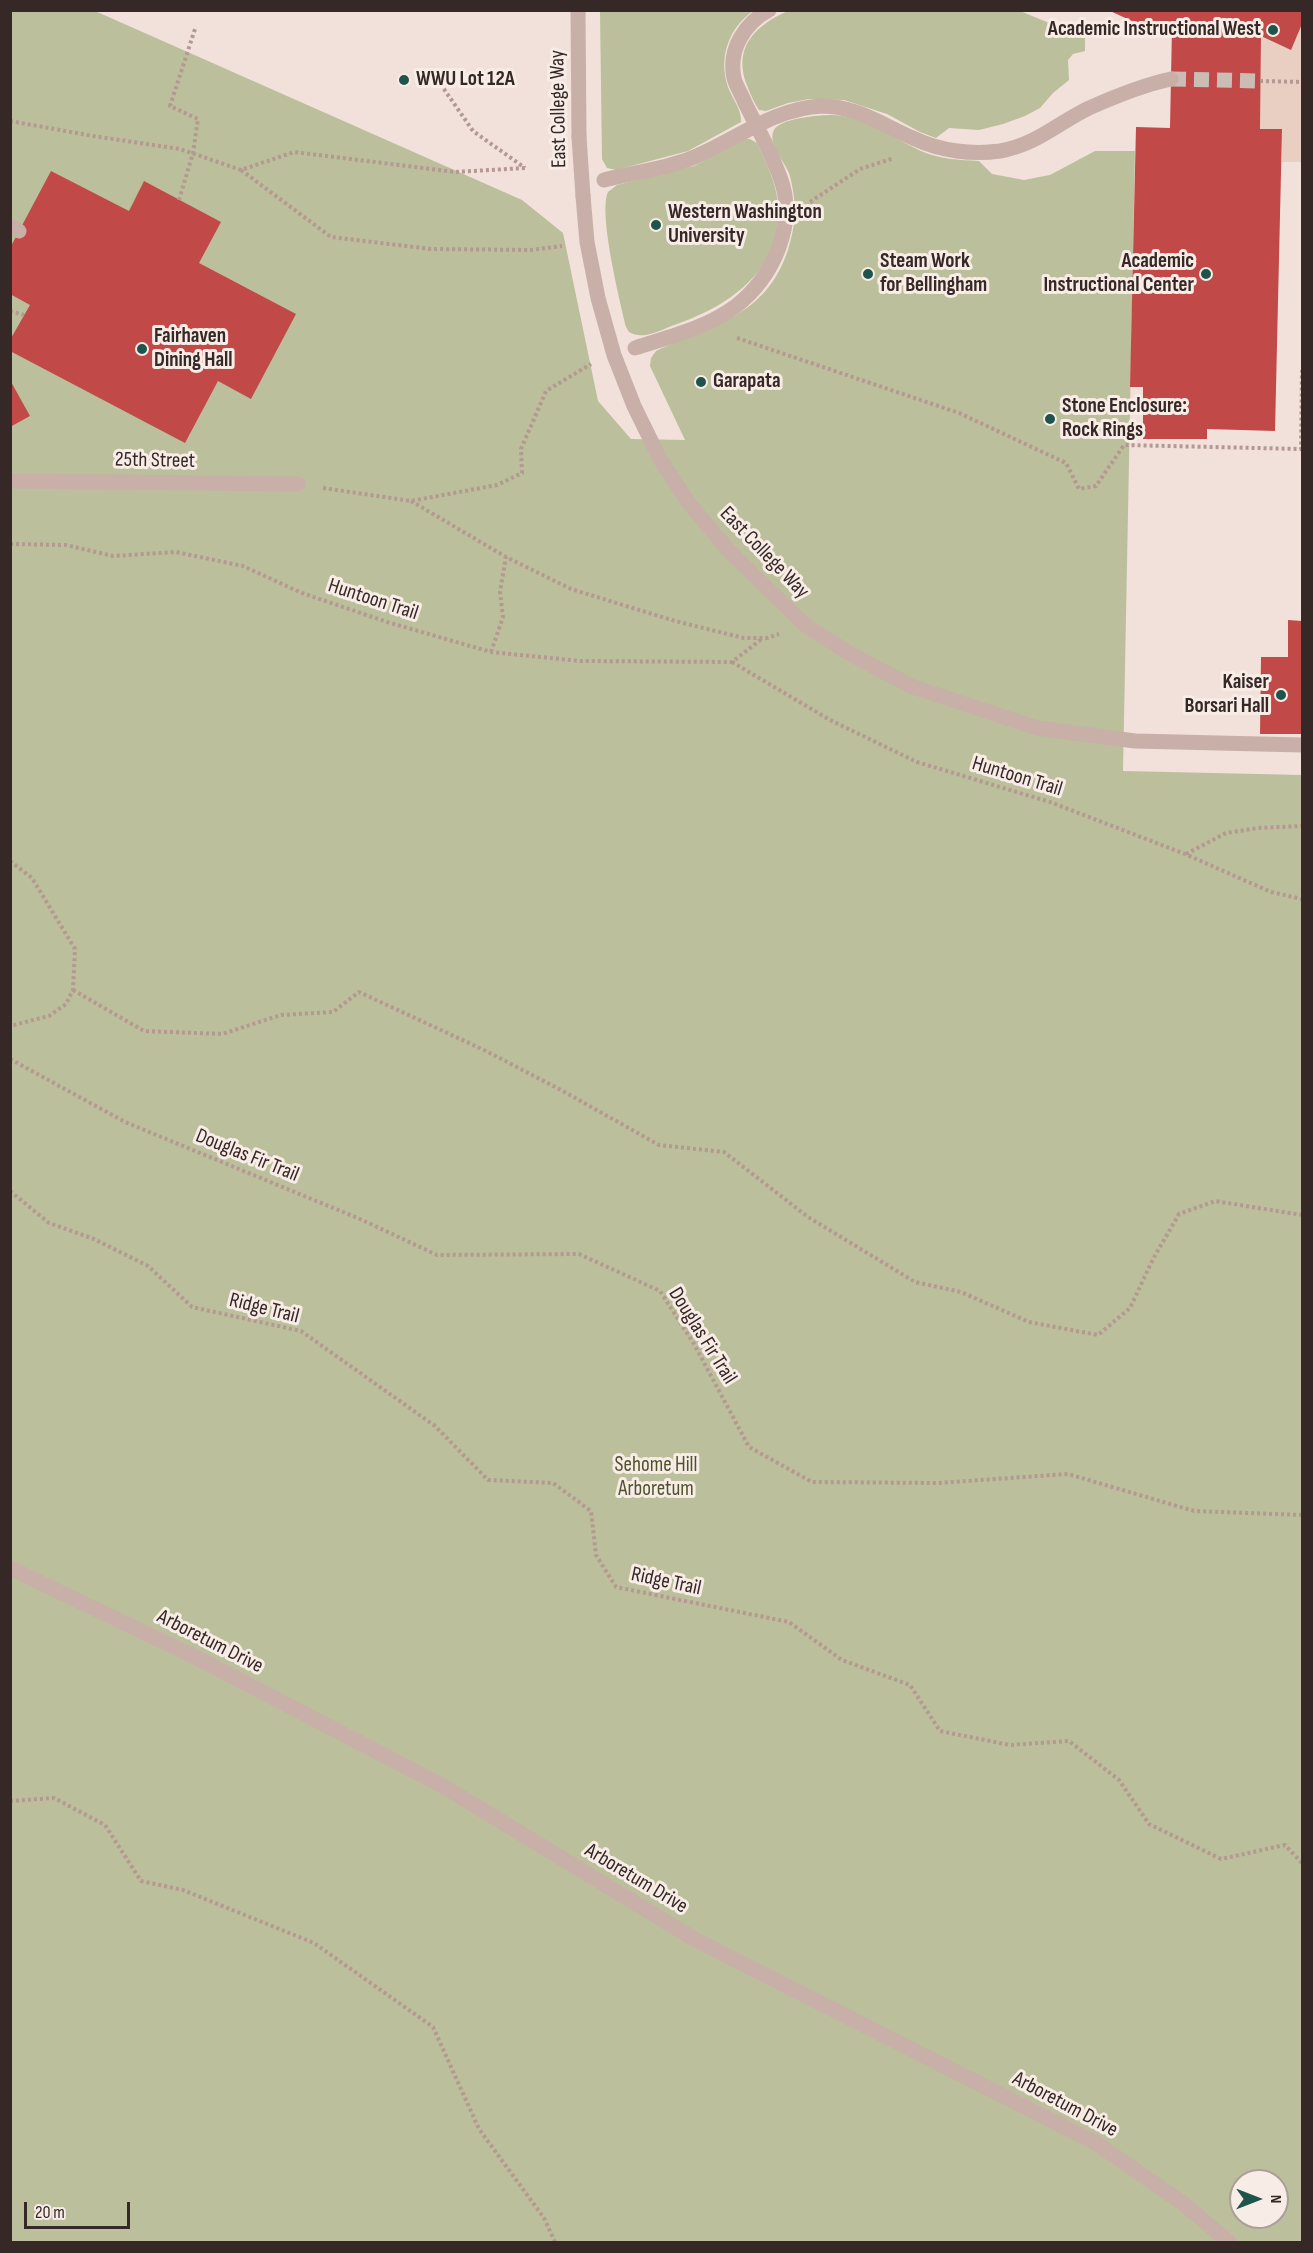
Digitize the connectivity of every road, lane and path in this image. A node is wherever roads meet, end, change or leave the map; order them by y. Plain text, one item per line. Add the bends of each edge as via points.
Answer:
1 (578, 10) edge
2 (769, 10) edge
3 (195, 29) dead end
4 (437, 79) dead end
5 (1170, 79) tunnel mouth
6 (1260, 81) tunnel mouth
7 (1302, 82) edge
8 (10, 121) edge
9 (756, 126) junction
10 (931, 146) junction
11 (194, 153) junction
12 (241, 170) junction
13 (604, 180) dead end
14 (179, 200) dead end
15 (785, 218) junction
16 (587, 242) junction
17 (10, 311) edge
18 (24, 315) dead end
19 (701, 325) junction
20 (635, 348) dead end
21 (594, 362) dead end
22 (1302, 370) edge
23 (10, 481) edge
24 (298, 484) joint
25 (411, 501) junction
26 (10, 544) edge
27 (507, 557) junction
28 (805, 625) junction
29 (763, 638) junction
30 (491, 652) junction
31 (732, 662) junction
32 (1302, 745) edge
33 (1302, 826) edge
34 (1185, 854) junction
35 (10, 861) edge
36 (1302, 899) edge
37 (73, 990) junction
38 (10, 1026) edge
39 (10, 1059) edge
40 (10, 1191) edge
41 (1302, 1215) edge
42 (1302, 1515) edge
43 (10, 1568) edge
44 (10, 1800) edge
45 (1302, 1863) edge
46 (555, 2242) edge
47 (1229, 2242) edge

1 - 16 street, East College Way, bridge via 579,137
2 - 9 street via 744,31 733,60 734,79
3 - 11 path via 170,106 198,119
4 - 12 path via 473,131 525,168 455,172 294,152
5 - 10 street via 1088,109 1023,145 975,152
6 - 7 path
8 - 11 path
9 - 10 street via 791,111 821,106 845,108
9 - 13 street via 691,159
9 - 15 street via 781,179
10 - 15 path via 860,170
11 - 12 path
11 - 14 path
12 - 16 path via 331,237 431,249 531,250
15 - 19 street via 773,263 757,287 734,307
16 - 28 street, East College Way via 614,355 660,459 688,502 728,550
17 - 18 path
19 - 20 street
19 - 22 path via 959,412 1066,463 1079,489 1096,486 1124,445 1301,449
21 - 25 path via 546,391 521,449 522,473 497,485
23 - 24 street, 25th Street
24 - 25 path
25 - 27 path
26 - 30 path, Huntoon Trail via 66,545 113,556 176,552 243,566 302,593 376,619
27 - 29 path via 581,592 734,636
27 - 30 path via 500,592 503,616
28 - 29 path
28 - 32 street, East College Way via 913,687 1037,728 1135,741
29 - 31 path
30 - 31 path, Huntoon Trail via 580,661
31 - 34 path, Huntoon Trail via 830,720 917,762 1050,802
33 - 34 path via 1226,833
34 - 36 path, Huntoon Trail via 1271,892
35 - 37 path via 32,878 75,949
37 - 38 path via 66,1004 49,1016
37 - 41 path via 144,1031 222,1034 281,1015 333,1012 359,992 486,1051 659,1145 724,1152 808,1217 915,1282 961,1292 1029,1322 1098,1335 1130,1308 1179,1214 1215,1201
39 - 42 path, Douglas Fir Trail via 125,1122 360,1219 437,1256 579,1254 660,1291 748,1447 812,1482 938,1483 1068,1474 1194,1512
40 - 45 path, Ridge Trail via 49,1223 94,1239 148,1266 192,1307 301,1331 435,1426 488,1480 553,1483 591,1511 596,1555 616,1587 789,1622 842,1660 910,1684 940,1731 1010,1745 1069,1741 1119,1780 1149,1824 1221,1859 1285,1845
43 - 47 street, Arboretum Drive via 197,1658 443,1786 696,1940 1096,2143 1184,2204
44 - 46 path via 54,1798 105,1825 141,1881 183,1890 314,1942 432,2027 479,2129 544,2218

